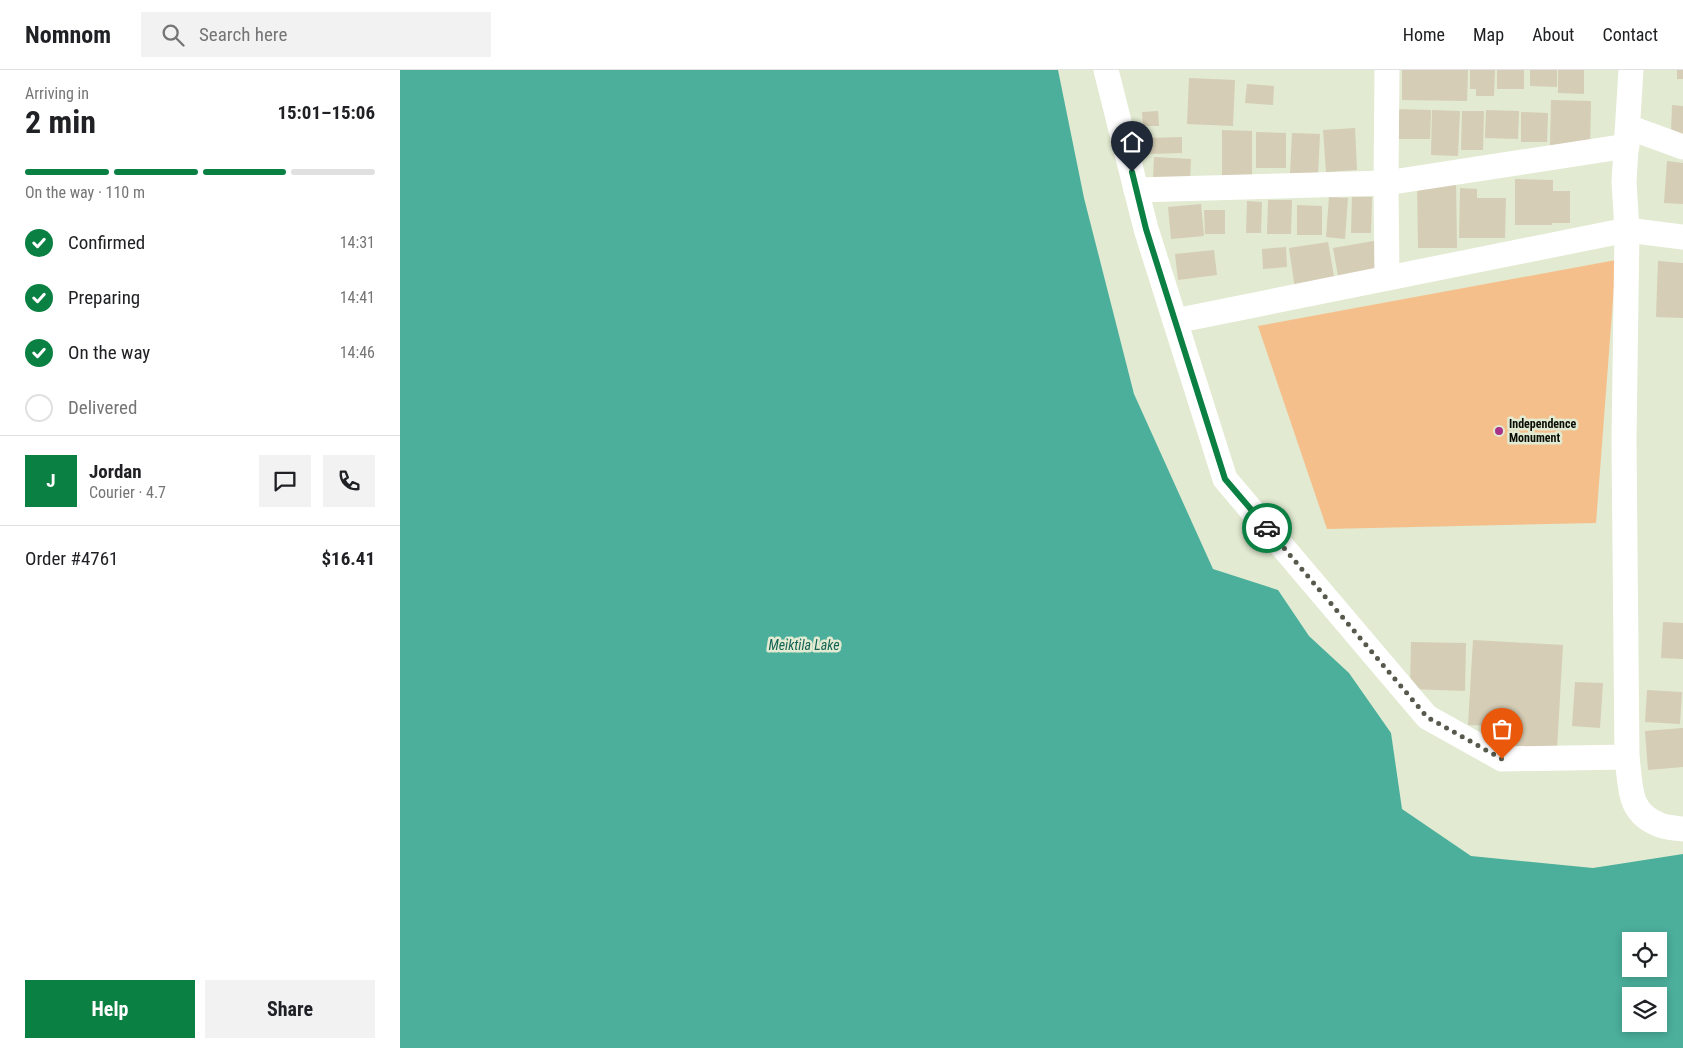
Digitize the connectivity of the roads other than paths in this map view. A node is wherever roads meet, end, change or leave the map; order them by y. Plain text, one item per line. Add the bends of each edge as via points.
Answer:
1 (1106, 70) edge
2 (1387, 70) edge
3 (1631, 70) edge
4 (1627, 137) junction
5 (1683, 147) edge
6 (1386, 183) junction
7 (1136, 190) junction
8 (1626, 230) junction
9 (1683, 237) edge
10 (1387, 278) junction
11 (1175, 321) junction
12 (1627, 757) junction
13 (1683, 828) edge

1 - 7 street
2 - 6 street
3 - 4 street
4 - 5 street
4 - 6 street
4 - 8 street via 1624,182
6 - 7 street
6 - 10 street
7 - 11 street
8 - 9 street
8 - 10 street
8 - 12 street
10 - 11 street
11 - 12 street via 1225,479 1427,717 1502,759
12 - 13 street via 1634,806 1661,826

